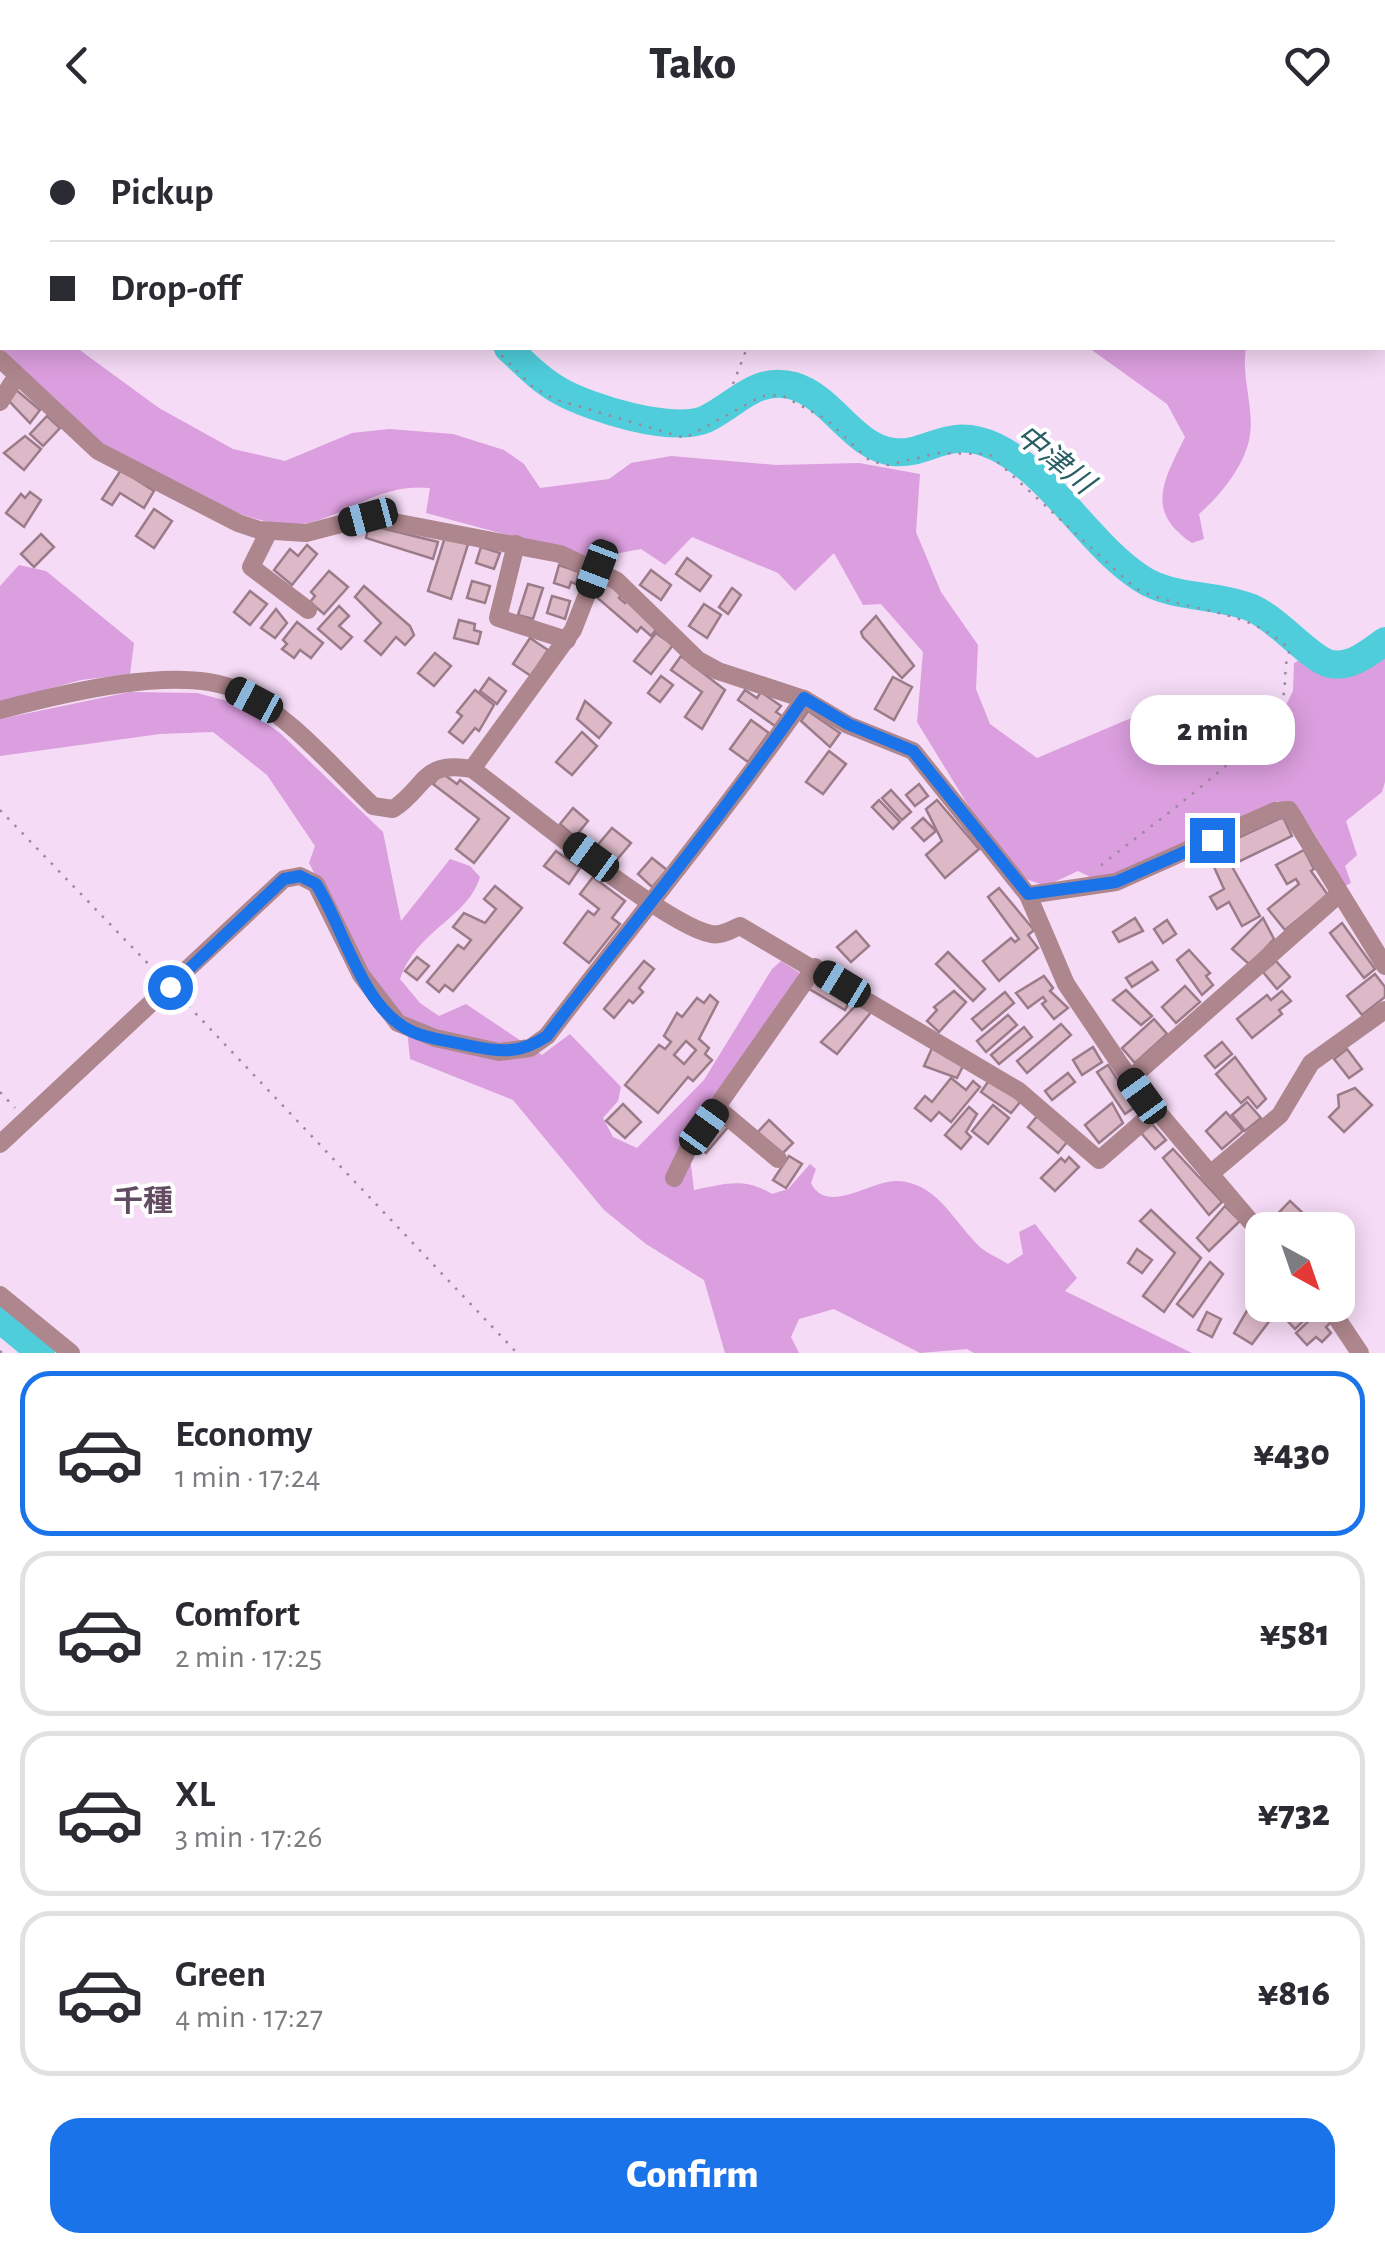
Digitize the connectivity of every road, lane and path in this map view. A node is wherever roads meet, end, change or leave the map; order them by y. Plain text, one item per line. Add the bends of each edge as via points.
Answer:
1 (496, 350) edge
2 (746, 350) edge
3 (0, 359) edge
4 (16, 377) junction
5 (734, 384) dead end
6 (0, 402) edge
7 (268, 531) junction
8 (516, 544) junction
9 (597, 569) junction
10 (308, 610) dead end
11 (567, 640) junction
12 (804, 698) junction
13 (0, 710) edge
14 (472, 769) junction
15 (0, 810) edge
16 (1099, 867) dead end
17 (1028, 894) junction
18 (1338, 895) junction
19 (650, 901) junction
20 (1385, 966) edge
21 (815, 967) junction
22 (170, 987) junction
23 (1385, 1010) edge
24 (1130, 1079) junction
25 (0, 1092) edge
26 (718, 1108) junction
27 (1154, 1112) junction
28 (26, 1120) junction
29 (0, 1144) edge
30 (778, 1159) dead end
31 (1209, 1176) junction
32 (674, 1178) dead end
33 (1245, 1216) edge
34 (0, 1296) edge
35 (1339, 1322) edge
36 (71, 1353) edge
37 (517, 1353) edge
38 (1360, 1353) edge

1 - 16 path via 554,399 684,438 762,396 782,395 826,418 870,461 888,465 938,453 989,454 1134,588 1232,614 1274,634 1290,650 1282,702 1271,721
2 - 5 path
3 - 4 street
4 - 6 street
4 - 7 street via 114,462
7 - 8 street via 306,533 368,517
7 - 10 street via 251,567
8 - 9 street
8 - 11 street via 498,618
9 - 11 street
9 - 12 street via 636,596 698,660
11 - 14 street
12 - 17 street via 913,751
12 - 19 street via 689,858
13 - 14 street via 127,683 219,684 280,718 383,811 401,804 434,770
14 - 19 street
15 - 22 path
17 - 18 street via 1116,882 1289,810
17 - 24 street via 1066,984
18 - 20 street
18 - 24 street
19 - 21 street via 706,934 740,926
19 - 22 street via 547,1036 515,1052 434,1038 398,1023 360,975 316,884 300,876 284,879
21 - 26 street
21 - 27 street via 1019,1091 1098,1160
22 - 28 street
22 - 37 path
23 - 31 street via 1310,1063 1280,1115
24 - 27 street
25 - 28 path
26 - 30 street
26 - 32 street
27 - 31 street
28 - 29 street
31 - 33 street
34 - 36 street
35 - 38 street

